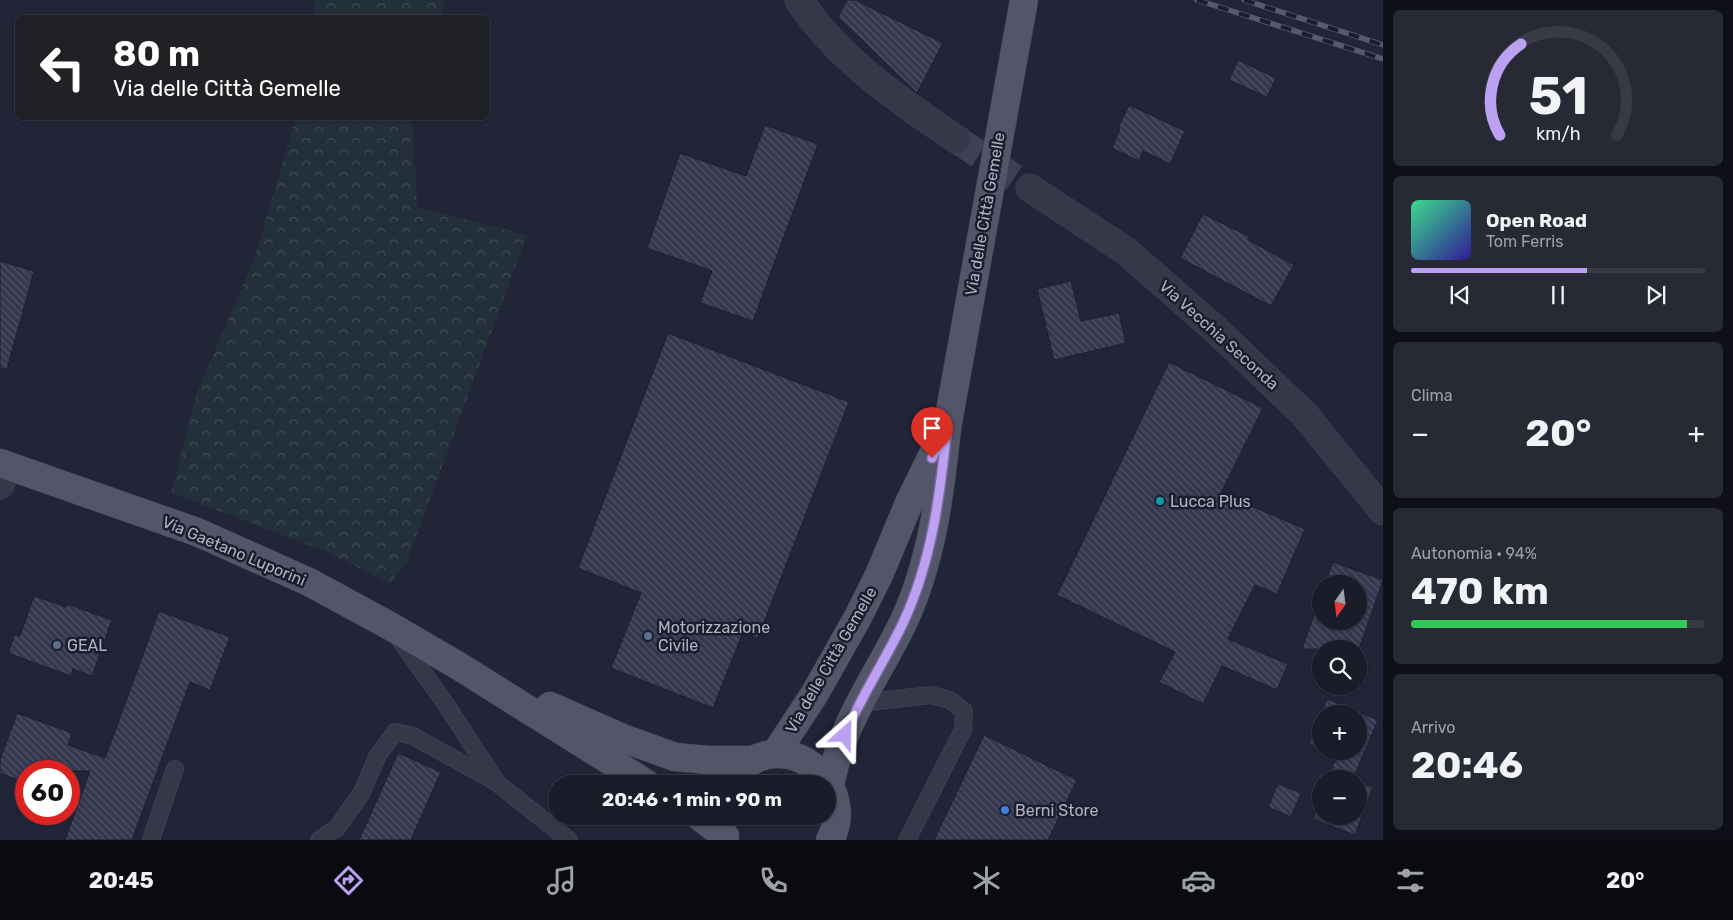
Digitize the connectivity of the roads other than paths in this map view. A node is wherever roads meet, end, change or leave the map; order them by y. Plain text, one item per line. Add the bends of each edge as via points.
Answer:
1 (799, 0) edge
2 (1024, 0) edge
3 (956, 139) tunnel mouth
4 (1030, 188) tunnel mouth
5 (947, 428) junction
6 (2, 471) edge
7 (1383, 511) edge
8 (390, 626) junction
9 (457, 665) junction
10 (860, 704) junction
11 (764, 757) junction
12 (175, 769) dead end
13 (633, 775) edge
14 (735, 775) edge
15 (822, 775) edge
16 (833, 775) edge
17 (498, 783) junction
18 (836, 804) edge
19 (836, 824) edge
20 (836, 825) edge
21 (151, 840) edge
22 (319, 840) edge
23 (569, 840) edge
24 (830, 840) edge
25 (907, 840) edge

1 - 3 street via 812,19 861,70
2 - 5 main road, Via delle Città Gemelle, bridge
4 - 7 street, Via Vecchia Seconda via 1126,251 1215,329 1304,414
5 - 10 main road, Via delle Città Gemelle via 940,496 916,591 903,623
5 - 11 main road, Via delle Città Gemelle via 909,503 858,618 814,695
6 - 8 main road, Via Gaetano Luporini via 197,532 309,582
8 - 9 main road, Via Gaetano Luporini
8 - 17 lane
9 - 11 main road, Via Gaetano Luporini via 625,739 675,757 709,760
9 - 13 main road, Via Gaetano Luporini
10 - 16 main road, Via delle Città Gemelle via 841,745
10 - 25 lane via 931,695 950,700 964,711 963,730
11 - 14 main road
11 - 15 main road, Via Gaetano Luporini via 792,756 807,762
12 - 21 lane
17 - 22 lane via 413,736 395,732 378,755 360,794 337,828
17 - 23 lane
18 - 19 main road, Via Gaetano Luporini
20 - 24 main road, Via Gaetano Luporini

